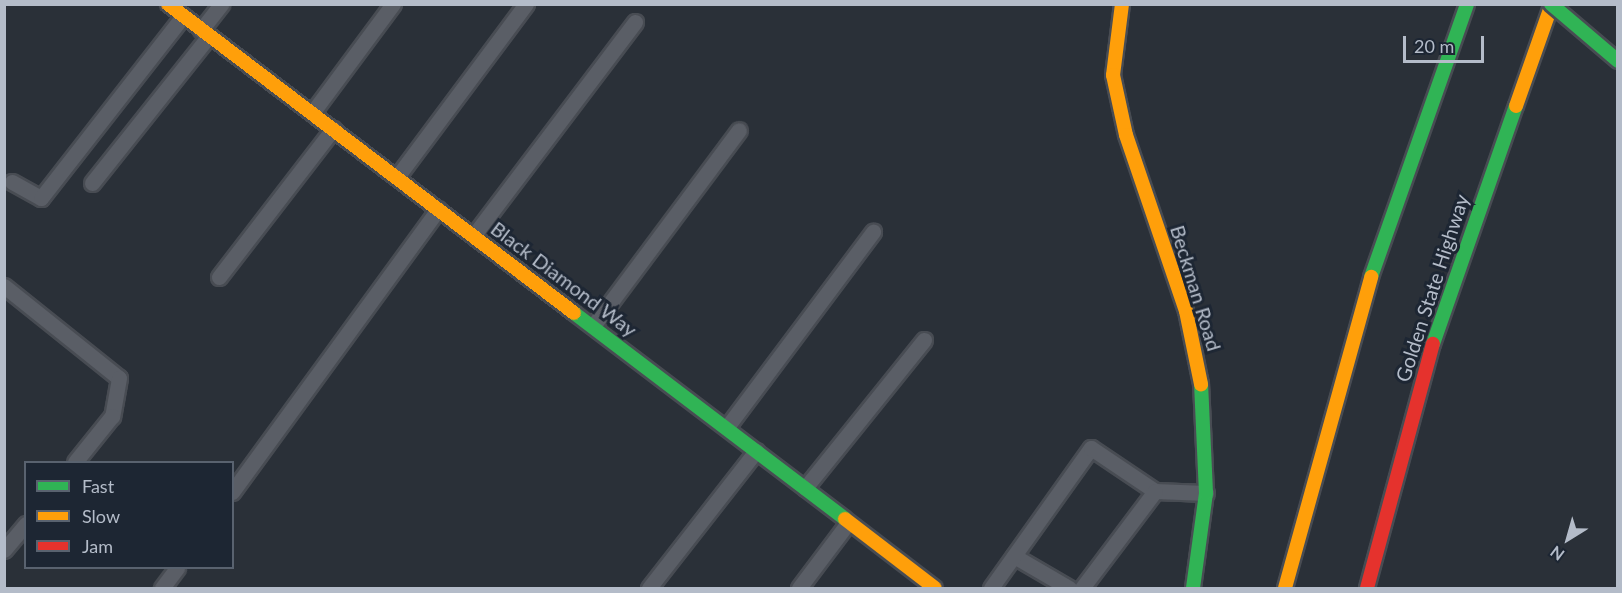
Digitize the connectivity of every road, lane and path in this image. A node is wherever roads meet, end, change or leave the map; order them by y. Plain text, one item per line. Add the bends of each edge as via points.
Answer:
1 (168, 4) edge
2 (221, 4) edge
3 (393, 4) edge
4 (526, 4) edge
5 (1122, 4) edge
6 (1467, 4) edge
7 (1551, 4) edge
8 (183, 16) junction
9 (635, 22) dead end
10 (205, 33) junction
11 (1617, 61) edge
12 (312, 114) junction
13 (333, 129) junction
14 (739, 130) dead end
15 (397, 177) junction
16 (12, 182) dead end
17 (92, 183) dead end
18 (438, 208) junction
19 (873, 232) dead end
20 (474, 235) junction
21 (219, 277) dead end
22 (4, 286) edge
23 (593, 326) junction
24 (924, 340) dead end
25 (727, 428) junction
26 (756, 451) junction
27 (76, 461) edge
28 (805, 488) junction
29 (234, 489) edge
30 (1155, 491) junction
31 (1206, 493) junction
32 (848, 523) junction
33 (24, 526) edge
34 (4, 550) edge
35 (1014, 556) junction
36 (176, 569) edge
37 (918, 574) junction
38 (162, 588) edge
39 (649, 588) edge
40 (799, 588) edge
41 (908, 588) edge
42 (935, 588) edge
43 (991, 588) edge
44 (1069, 588) edge
45 (1082, 588) edge
46 (1193, 588) edge
47 (1285, 588) edge
48 (1366, 588) edge

1 - 8 main road, Black Diamond Way
2 - 10 lane
3 - 12 lane
4 - 15 lane
5 - 31 main road, Beckman Road via 1113,75 1126,135 1186,311 1201,374
6 - 47 main road via 1362,303
7 - 11 main road, bridge
7 - 48 main road, Golden State Highway via 1439,322
8 - 10 main road, Black Diamond Way
8 - 16 lane via 41,198
9 - 20 lane
10 - 12 main road, Black Diamond Way
10 - 17 lane
12 - 13 main road, Black Diamond Way
13 - 15 main road, Black Diamond Way
13 - 21 lane
14 - 23 lane
15 - 18 main road, Black Diamond Way
18 - 20 main road, Black Diamond Way
18 - 29 lane
19 - 25 lane
20 - 23 main road, Black Diamond Way
22 - 27 lane via 120,378 112,416
23 - 25 main road, Black Diamond Way
24 - 28 lane
25 - 26 main road, Black Diamond Way
26 - 28 main road, Black Diamond Way
26 - 39 lane
28 - 32 main road, Black Diamond Way
30 - 31 lane
30 - 35 lane via 1091,448
30 - 45 lane
31 - 46 main road, Beckman Road
32 - 37 main road, Black Diamond Way
32 - 40 lane
33 - 34 lane
35 - 43 lane
35 - 44 lane
36 - 38 lane
37 - 41 lane
37 - 42 main road, Black Diamond Way

